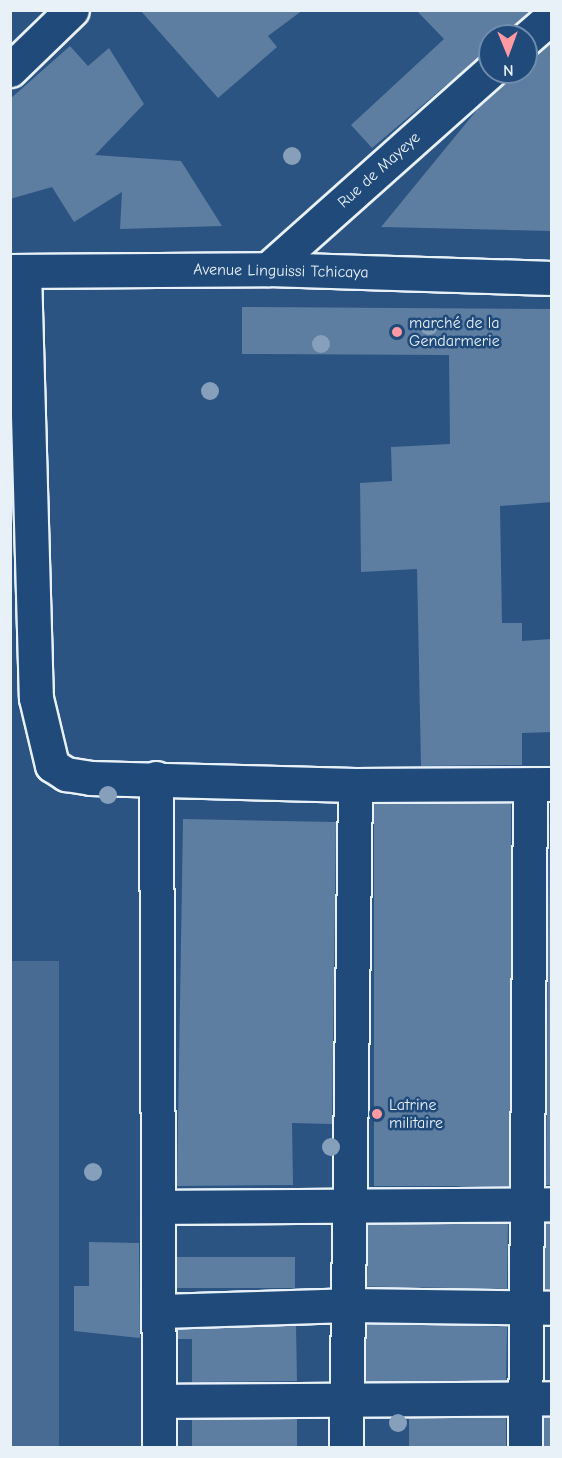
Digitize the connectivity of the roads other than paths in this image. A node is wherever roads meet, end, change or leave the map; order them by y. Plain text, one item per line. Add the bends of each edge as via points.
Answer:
1 (72, 10) edge
2 (552, 16) edge
3 (538, 28) edge
4 (10, 70) edge
5 (478, 82) edge
6 (268, 269) junction
7 (17, 272) edge
8 (552, 278) edge
9 (156, 778) junction
10 (541, 784) edge
11 (356, 785) junction
12 (540, 1204) edge
13 (348, 1205) junction
14 (159, 1207) junction
15 (348, 1305) junction
16 (539, 1308) edge
17 (161, 1311) junction
18 (538, 1399) edge
19 (345, 1400) junction
20 (160, 1401) junction
21 (159, 1448) edge
22 (346, 1448) edge
23 (525, 1448) edge

1 - 4 street
2 - 3 street
5 - 6 street, Rue de Mayeye
6 - 7 street, Avenue Linguissi Tchicaya
6 - 8 street, Avenue Linguissi Tchicaya
7 - 9 street via 36,698 46,747 52,765 66,774
9 - 11 street
9 - 14 street
10 - 11 street
10 - 12 street
11 - 13 street
12 - 13 street
12 - 16 street
13 - 14 street
13 - 15 street
14 - 17 street
15 - 16 street
15 - 17 street
15 - 19 street
16 - 18 street
17 - 20 street
18 - 19 street
18 - 23 street
19 - 20 street
19 - 22 street
20 - 21 street

